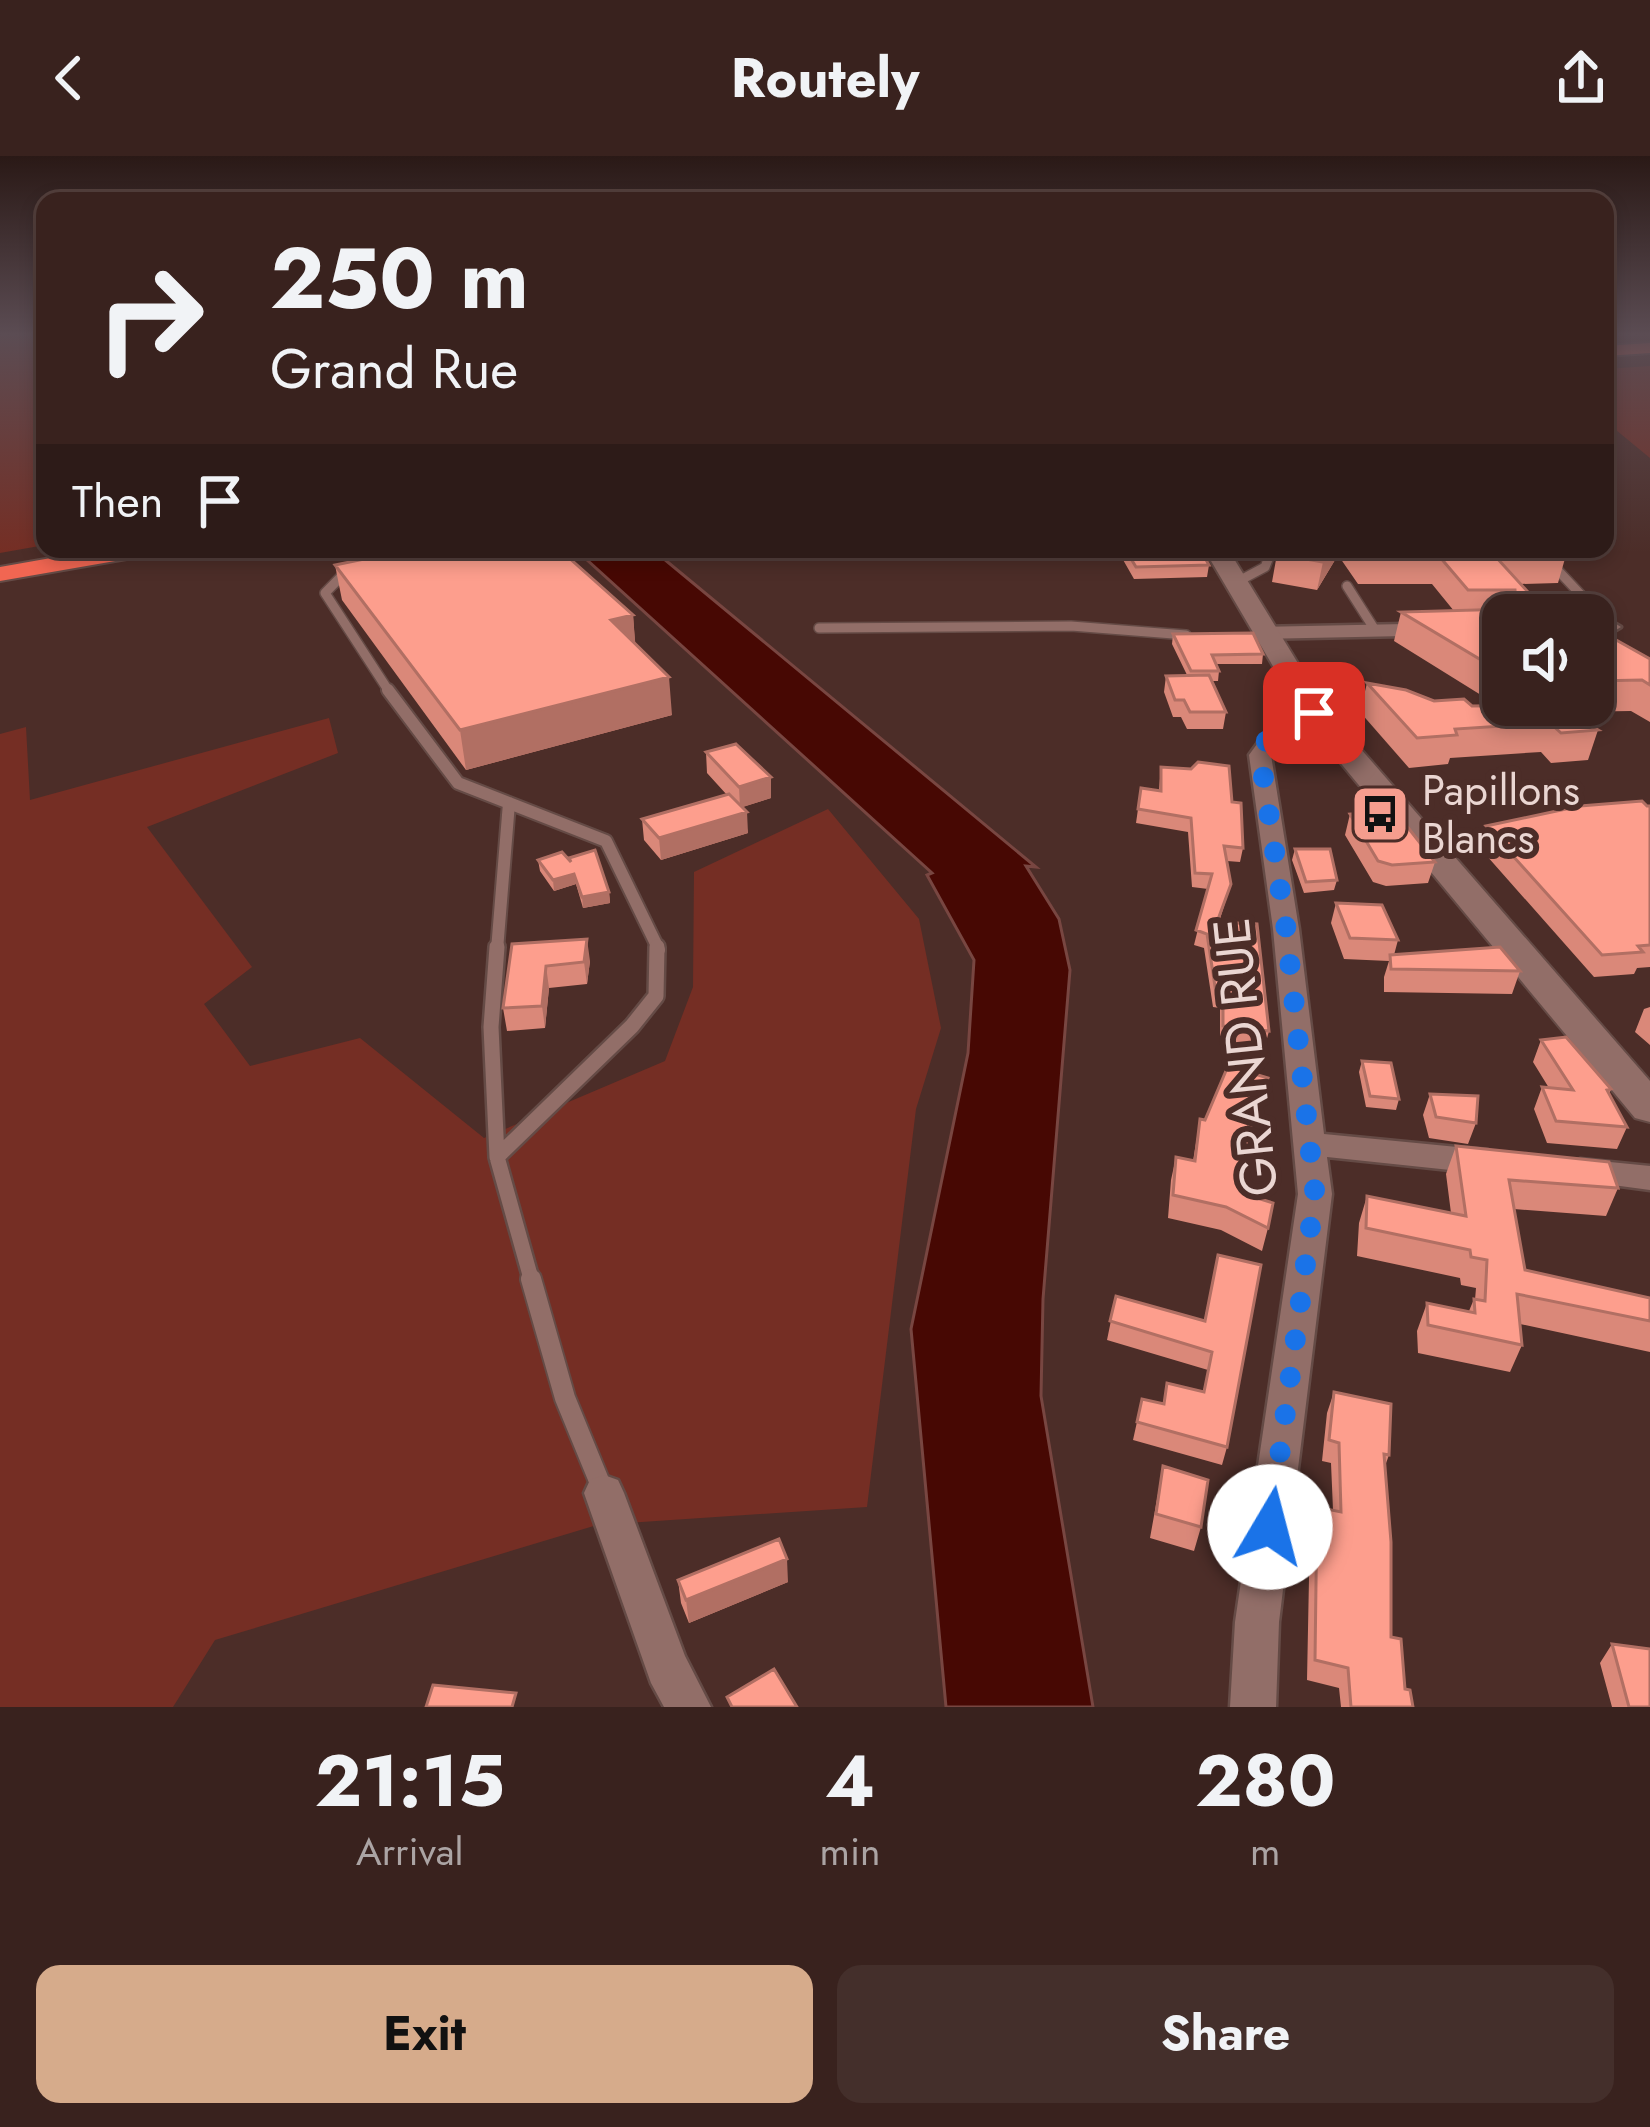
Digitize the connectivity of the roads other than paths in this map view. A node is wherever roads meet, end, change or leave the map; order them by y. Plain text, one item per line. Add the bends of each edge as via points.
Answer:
1 (36, 555) edge
2 (92, 558) edge
3 (359, 558) edge
4 (1221, 558) edge
5 (1269, 558) edge
6 (1545, 558) edge
7 (0, 561) edge
8 (366, 572) edge
9 (0, 574) edge
10 (1235, 584) junction
11 (1347, 586) dead end
12 (325, 593) junction
13 (1575, 594) edge
14 (819, 628) dead end
15 (1482, 628) edge
16 (1375, 630) junction
17 (1253, 633) junction
18 (1203, 635) edge
19 (1314, 713) junction
20 (509, 803) junction
21 (1650, 1108) edge
22 (1307, 1144) junction
23 (497, 1157) junction
24 (1509, 1164) edge
25 (1556, 1168) edge
26 (1650, 1178) edge
27 (604, 1493) joint
28 (688, 1707) edge
29 (1253, 1707) edge

1 - 7 highway
2 - 9 highway
3 - 12 lane
4 - 10 street
5 - 10 lane
6 - 13 lane
8 - 12 lane
10 - 17 street
11 - 16 lane
12 - 20 lane via 458,783
14 - 18 lane via 1072,626
15 - 16 street
16 - 17 street
17 - 19 street
19 - 21 street
19 - 22 street, GRAND RUE via 1280,727 1260,754
20 - 23 lane via 491,1027
20 - 23 lane via 606,841 660,953 656,996
22 - 24 street
22 - 29 street, GRAND RUE via 1315,1194 1257,1622
23 - 27 lane via 565,1398
25 - 26 street
27 - 28 street

